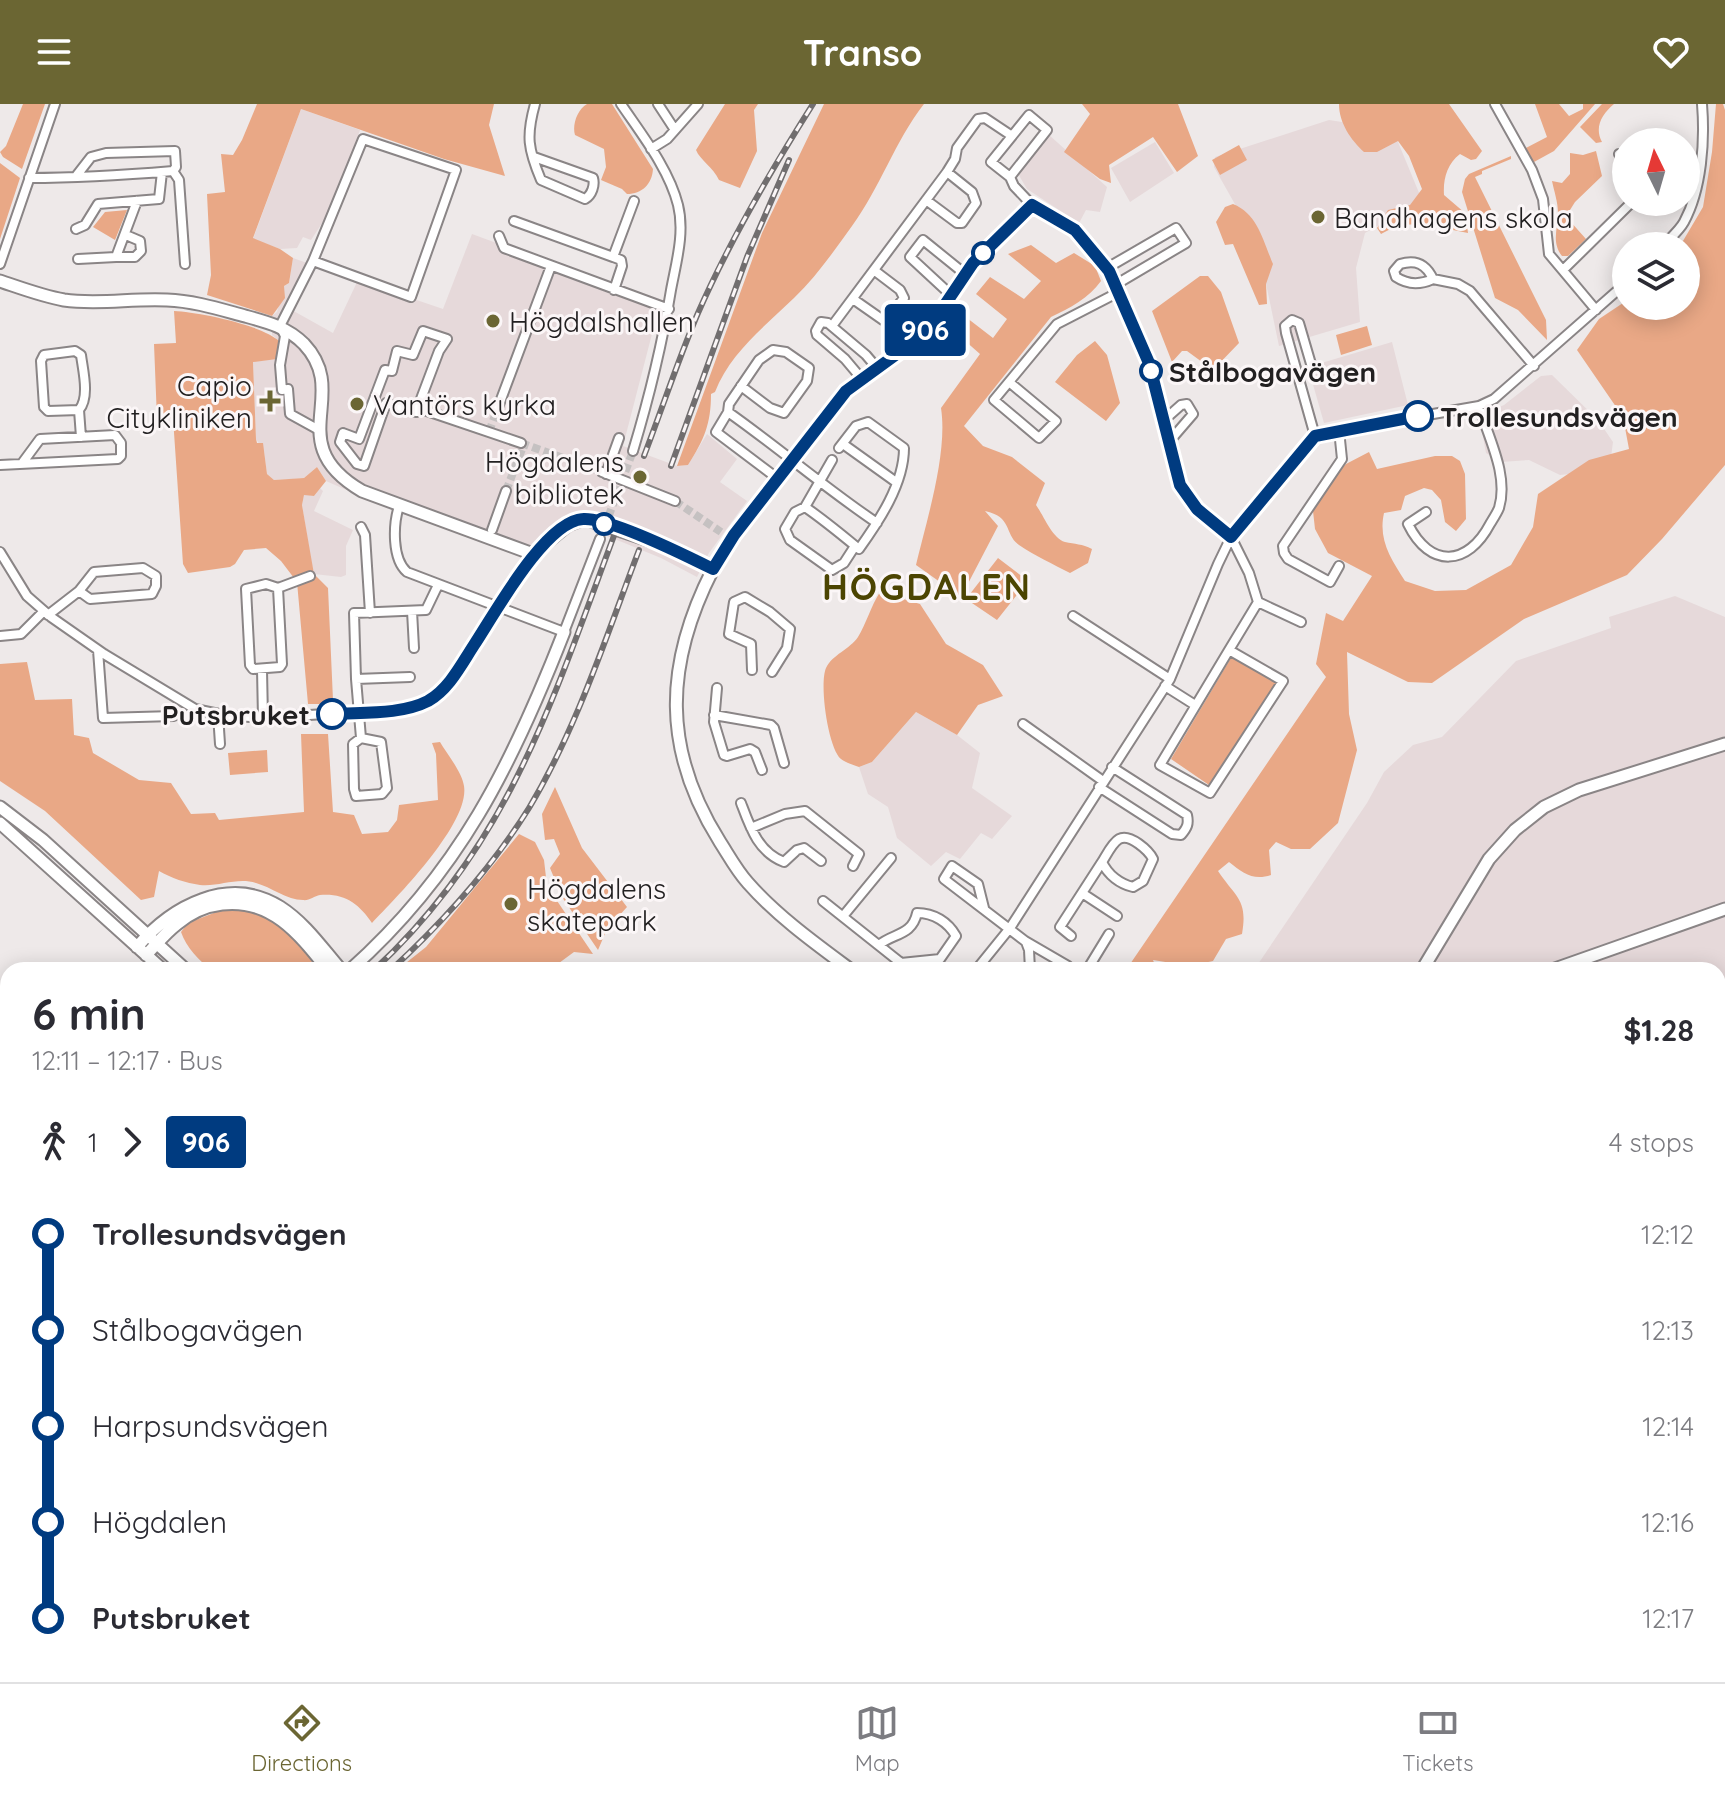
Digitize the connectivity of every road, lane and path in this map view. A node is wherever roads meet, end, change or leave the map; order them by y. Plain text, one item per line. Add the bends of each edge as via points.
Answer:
1 (55, 104) edge
2 (535, 104) edge
3 (621, 104) edge
4 (658, 104) edge
5 (1495, 104) edge
6 (1702, 104) edge
7 (694, 107) edge
8 (675, 130) junction
9 (1012, 136) junction
10 (651, 149) junction
11 (534, 157) junction
12 (173, 171) junction
13 (162, 172) junction
14 (947, 172) junction
15 (77, 175) junction
16 (1010, 177) junction
17 (29, 178) junction
18 (926, 200) junction
19 (137, 201) junction
20 (634, 201) dead end
21 (1032, 205) junction
22 (1618, 216) edge
23 (514, 221) dead end
24 (76, 229) dead end
25 (1676, 232) edge
26 (126, 235) junction
27 (499, 236) dead end
28 (116, 257) junction
29 (613, 257) junction
30 (78, 259) dead end
31 (313, 261) junction
32 (0, 264) edge
33 (185, 264) dead end
34 (551, 266) junction
35 (1107, 268) junction
36 (1563, 270) junction
37 (875, 271) junction
38 (965, 274) junction
39 (1433, 279) dead end
40 (0, 281) edge
41 (1117, 288) junction
42 (614, 290) junction
43 (951, 295) junction
44 (1612, 296) edge
45 (853, 299) junction
46 (669, 309) junction
47 (1596, 310) junction
48 (280, 326) junction
49 (832, 326) junction
50 (1311, 364) dead end
51 (1534, 366) junction
52 (877, 368) junction
53 (861, 378) junction
54 (1009, 382) junction
55 (741, 386) junction
56 (506, 387) junction
57 (517, 389) dead end
58 (1479, 406) junction
59 (418, 408) junction
60 (79, 410) junction
61 (497, 410) tunnel mouth
62 (728, 412) junction
63 (1163, 421) junction
64 (319, 430) junction
65 (1339, 430) junction
66 (1315, 436) junction
67 (81, 437) junction
68 (619, 438) dead end
69 (521, 443) tunnel mouth
70 (1168, 443) junction
71 (633, 451) tunnel mouth
72 (792, 459) junction
73 (832, 460) dead end
74 (23, 462) junction
75 (0, 465) edge
76 (777, 478) junction
77 (896, 482) junction
78 (820, 483) junction
79 (506, 491) tunnel mouth
80 (675, 501) tunnel mouth
81 (399, 506) junction
82 (805, 507) junction
83 (1426, 512) dead end
84 (877, 523) junction
85 (361, 527) dead end
86 (492, 530) dead end
87 (1231, 537) junction
88 (600, 539) tunnel mouth
89 (855, 546) junction
90 (0, 554) edge
91 (533, 554) junction
92 (1339, 566) dead end
93 (713, 569) junction
94 (310, 576) dead end
95 (438, 585) junction
96 (278, 588) junction
97 (79, 591) junction
98 (1258, 602) junction
99 (499, 607) junction
100 (412, 611) junction
101 (46, 613) junction
102 (370, 613) junction
103 (1073, 616) dead end
104 (1301, 622) dead end
105 (564, 632) junction
106 (0, 636) edge
107 (414, 648) dead end
108 (98, 650) junction
109 (1229, 650) junction
110 (262, 670) junction
111 (752, 670) dead end
112 (772, 672) dead end
113 (410, 677) dead end
114 (356, 679) junction
115 (1167, 683) junction
116 (717, 688) dead end
117 (1195, 705) junction
118 (359, 712) junction
119 (218, 714) junction
120 (714, 715) junction
121 (174, 716) dead end
122 (263, 718) junction
123 (1023, 724) dead end
124 (361, 738) junction
125 (220, 744) dead end
126 (1725, 744) edge
127 (784, 763) dead end
128 (1112, 767) junction
129 (762, 770) dead end
130 (1101, 784) junction
131 (741, 803) dead end
132 (0, 807) edge
133 (0, 823) edge
134 (751, 828) junction
135 (891, 858) dead end
136 (821, 861) dead end
137 (1102, 862) junction
138 (853, 866) dead end
139 (1082, 893) junction
140 (823, 901) dead end
141 (984, 908) junction
142 (1725, 909) edge
143 (844, 915) junction
144 (1117, 916) dead end
145 (1010, 928) junction
146 (1109, 934) dead end
147 (147, 936) junction
148 (1071, 936) dead end
149 (1025, 941) junction
150 (156, 945) junction
151 (879, 945) junction
152 (142, 951) junction
153 (154, 962) edge
154 (176, 962) edge
155 (321, 962) edge
156 (334, 962) edge
157 (358, 962) edge
158 (841, 962) edge
159 (900, 962) edge
160 (918, 962) edge
161 (982, 962) edge
162 (1030, 962) edge
163 (1061, 962) edge
164 (1092, 962) edge
165 (1427, 962) edge
166 (1575, 962) edge

1 - 17 street
2 - 11 street via 527,132
3 - 10 street
4 - 8 street
5 - 36 street via 1532,170 1543,199 1549,254
6 - 25 street via 1700,165 1691,205
7 - 8 street
8 - 10 street
9 - 14 street via 985,118 978,119
9 - 16 street via 991,162
9 - 16 street via 1029,115 1047,130
10 - 46 street via 679,209
11 - 11 street via 593,178 590,196 585,199 545,184
12 - 13 street
12 - 15 street via 176,155 169,149 91,157
12 - 33 street via 179,180
13 - 15 street
13 - 19 street via 159,199
14 - 18 street
14 - 18 street via 972,192 976,203 962,223
15 - 17 street
16 - 21 street
17 - 32 street
18 - 37 street
19 - 24 street via 98,204 85,225
19 - 26 street
20 - 29 street
21 - 35 street via 1075,230
21 - 38 street
22 - 36 street
23 - 29 street
26 - 28 street
26 - 28 street via 140,241 141,251 135,257
27 - 34 street via 504,248
28 - 30 street
29 - 42 street via 622,266
31 - 31 street via 363,139 456,170 411,297
31 - 48 street
34 - 42 street
34 - 56 street
35 - 41 street
35 - 41 street via 1176,228 1186,243
36 - 47 street
37 - 45 street
37 - 45 street via 904,298 883,320
38 - 43 street
38 - 43 street via 923,240 910,257
39 - 51 street via 1470,291
40 - 48 street via 65,300 186,302
41 - 54 street via 1057,324
41 - 63 street via 1149,363
42 - 46 street
43 - 52 street via 916,340
44 - 47 street
45 - 49 street
46 - 71 street
47 - 51 street
48 - 64 street via 306,346 318,366
48 - 64 street via 285,336 282,390 288,389 290,414
49 - 52 street
49 - 53 street via 821,322 817,335
50 - 66 street via 1299,323 1292,320 1286,333
51 - 58 street
52 - 53 street
53 - 72 street
54 - 54 street via 994,400 1039,438 1056,421
55 - 55 street via 773,350 786,352 809,368 807,381 784,413
55 - 62 street
56 - 57 street
56 - 61 street
58 - 65 street
58 - 83 street via 1502,475 1499,508 1480,542 1459,556 1428,552 1416,540 1408,524
59 - 59 street via 447,339 423,331 413,355 397,351 392,371 385,370 359,439 343,433 340,442 364,466 386,403 416,412
59 - 69 street
60 - 60 street via 85,397 81,355 44,355 44,407
60 - 67 street
62 - 72 street
62 - 76 street via 716,432
63 - 70 street
63 - 70 street via 1181,405 1192,408 1193,414
64 - 81 street via 323,452 335,472 362,491
65 - 66 street
65 - 92 street via 1342,459 1283,546 1288,559 1330,582
66 - 87 street
67 - 74 street via 40,439
67 - 74 street via 115,435 121,456
68 - 80 street via 604,473
70 - 87 street via 1186,495
72 - 76 street
72 - 78 street
73 - 78 street
74 - 75 street
76 - 93 street
77 - 77 street via 841,446 856,426 868,422 901,445 905,453
77 - 84 street
78 - 82 street
78 - 84 street
79 - 86 street
81 - 91 street
81 - 95 street via 397,560 407,572
82 - 89 street
82 - 89 street via 786,525 790,540 832,570
84 - 89 street via 859,549
85 - 102 street
87 - 98 street
87 - 115 street
88 - 105 street
90 - 101 street via 27,596
91 - 93 street via 568,525 585,519 666,546
91 - 99 street
93 - 158 street via 685,633 678,672 677,719 689,779 706,819 746,881
94 - 96 street
95 - 99 street
95 - 100 street via 426,610
96 - 110 street via 282,664
96 - 110 street via 266,584 246,589 250,665
97 - 97 street via 90,599 152,594 156,576 143,568 94,572
97 - 101 street
98 - 104 street
98 - 109 street
99 - 105 street
99 - 118 street via 454,676 431,699 402,709
100 - 102 street
100 - 107 street
101 - 106 street via 21,634
101 - 108 street
102 - 114 street via 354,613
103 - 115 street
105 - 157 street via 514,750 468,834 409,912
108 - 119 street via 195,709
108 - 121 street via 103,718
109 - 117 street
109 - 117 street via 1283,681 1210,793 1160,765
110 - 122 street
111 - 112 street via 751,644 729,634 734,602 745,597 790,629 787,648
113 - 114 street
114 - 118 street
115 - 117 street
115 - 128 street
116 - 120 street
118 - 122 street
118 - 124 street
119 - 122 street
119 - 125 street
120 - 127 street via 771,725
120 - 129 street via 724,755 750,749
123 - 130 street
124 - 124 street via 353,744 355,794 382,794 387,788 381,742
126 - 165 street via 1579,790 1544,807 1489,859
128 - 130 street
128 - 130 street via 1187,815 1186,829 1172,834
130 - 145 street
131 - 134 street
132 - 147 street
133 - 152 street
134 - 136 street via 760,846 779,861 804,848
134 - 138 street via 808,811 859,854
135 - 143 street
137 - 137 street via 1106,871 1133,887 1143,881 1153,859 1146,849 1123,838
137 - 139 street
139 - 144 street
139 - 148 street via 1060,927
140 - 143 street
141 - 141 street via 978,884 952,866 945,881
141 - 145 street
142 - 166 street
143 - 151 street
145 - 149 street
145 - 161 street
146 - 164 street
147 - 150 street
147 - 152 street
147 - 156 street via 187,905 236,894 258,897 303,925
149 - 162 street
149 - 163 street
150 - 152 street
150 - 154 street
150 - 155 street via 177,923 201,909 250,905 286,923
151 - 159 street
151 - 160 street via 903,935 917,913 930,913 956,936 940,959
152 - 153 street

